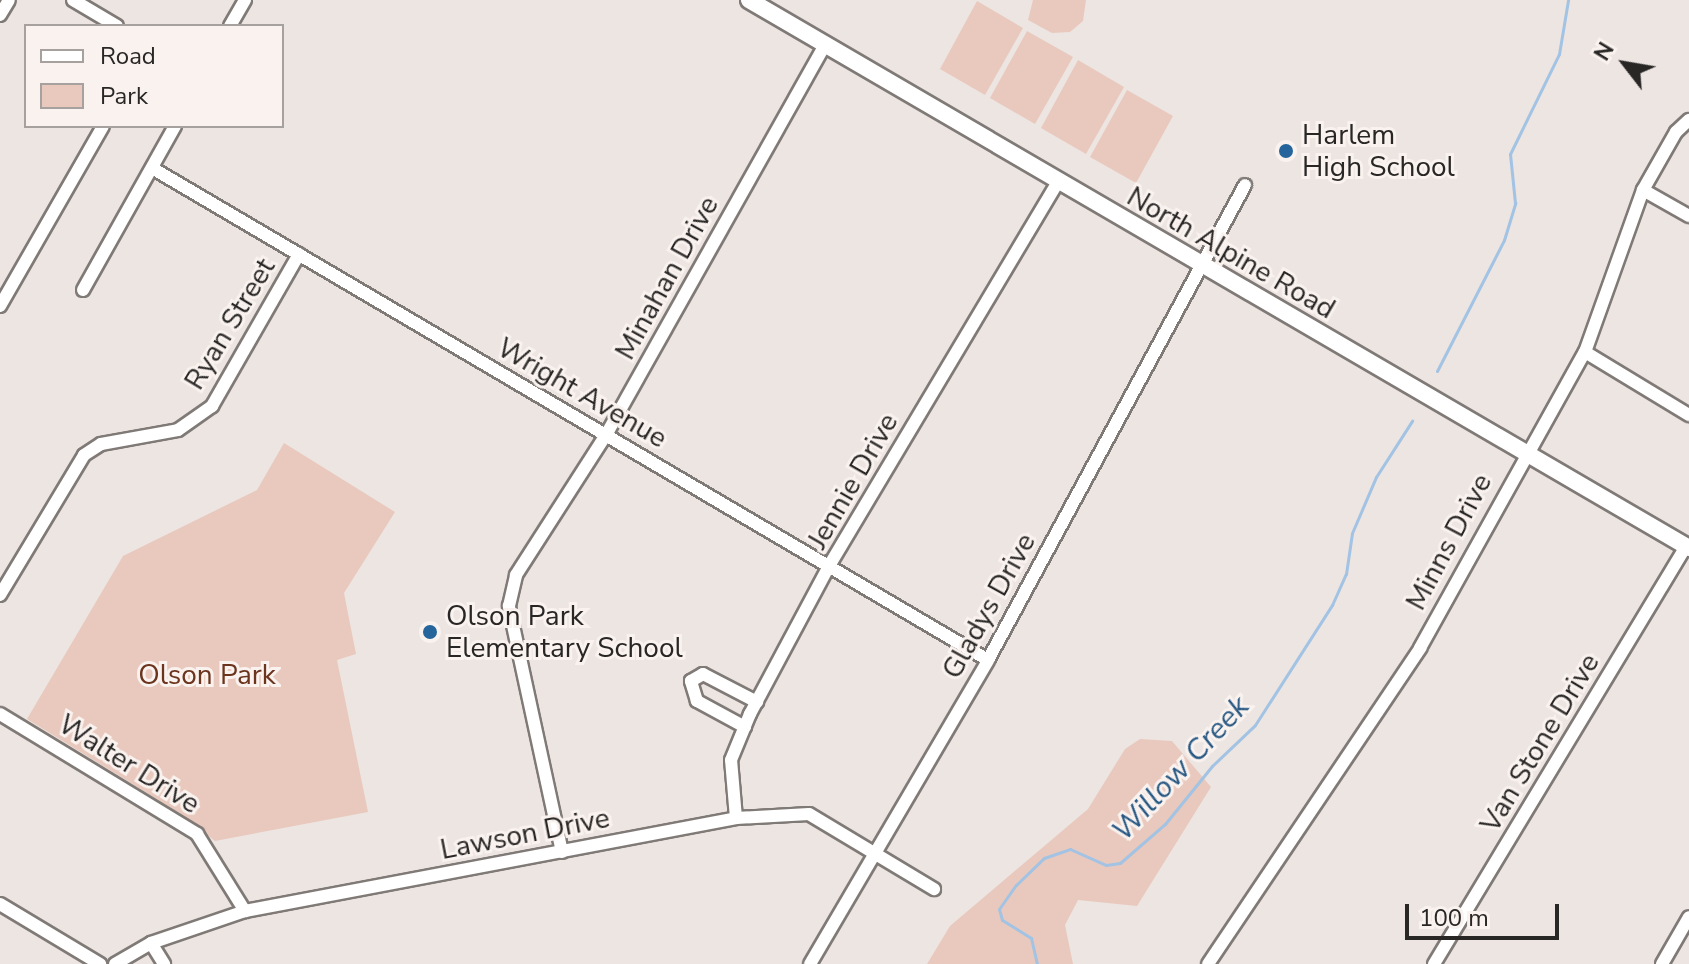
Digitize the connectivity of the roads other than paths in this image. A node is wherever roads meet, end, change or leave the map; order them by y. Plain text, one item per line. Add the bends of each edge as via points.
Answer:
1 (9, 0) edge
2 (73, 0) edge
3 (245, 0) edge
4 (749, 0) edge
5 (0, 15) edge
6 (114, 24) edge
7 (231, 24) edge
8 (825, 45) junction
9 (1689, 120) edge
10 (102, 128) edge
11 (174, 128) edge
12 (152, 168) junction
13 (1058, 182) junction
14 (1245, 185) dead end
15 (1643, 190) junction
16 (1689, 216) edge
17 (299, 254) junction
18 (1202, 267) junction
19 (83, 290) dead end
20 (0, 306) edge
21 (1585, 352) junction
22 (1689, 415) edge
23 (606, 435) junction
24 (1525, 452) junction
25 (1688, 548) edge
26 (829, 566) junction
27 (0, 595) edge
28 (988, 660) junction
29 (757, 702) junction
30 (0, 714) edge
31 (745, 727) junction
32 (736, 818) junction
33 (874, 851) junction
34 (562, 852) junction
35 (934, 889) dead end
36 (0, 904) edge
37 (245, 911) junction
38 (1689, 917) edge
39 (151, 943) junction
40 (100, 964) edge
41 (115, 964) edge
42 (164, 964) edge
43 (810, 964) edge
44 (1208, 964) edge
45 (1434, 964) edge
46 (1662, 964) edge

1 - 5 street
2 - 6 street
3 - 7 street
4 - 8 main road, North Alpine Road
8 - 13 main road, North Alpine Road
8 - 23 street, Minahan Drive
9 - 15 street, Minns Drive via 1676,132
10 - 20 street
11 - 12 street
12 - 17 street, Wright Avenue
12 - 19 street
13 - 18 main road, North Alpine Road
13 - 26 street, Jennie Drive
14 - 18 street, Gladys Drive
15 - 16 street
15 - 21 street, Minns Drive
17 - 23 street, Wright Avenue
17 - 27 street, Ryan Street via 212,406 178,430 101,444 84,455
18 - 24 main road, North Alpine Road
18 - 28 street, Gladys Drive
21 - 22 street
21 - 24 street, Minns Drive
23 - 26 street, Wright Avenue
23 - 34 street, Minahan Drive via 524,558 509,606
24 - 25 main road, North Alpine Road
24 - 44 street, Minns Drive via 1420,648
25 - 45 street, Van Stone Drive
26 - 28 street, Wright Avenue
26 - 29 street, Jennie Drive
28 - 33 street, Gladys Drive
29 - 31 street, Jennie Drive
29 - 31 street via 703,674 691,681 697,701
30 - 37 street, Walter Drive via 197,834
31 - 32 street, Jennie Drive via 731,760
32 - 33 street, Lawson Drive via 809,814
32 - 34 street, Lawson Drive
33 - 35 street, Lawson Drive
33 - 43 street, Gladys Drive
34 - 37 street, Lawson Drive
36 - 40 street
37 - 39 street, Lawson Drive
38 - 46 street
39 - 41 street, Lawson Drive
39 - 42 street

